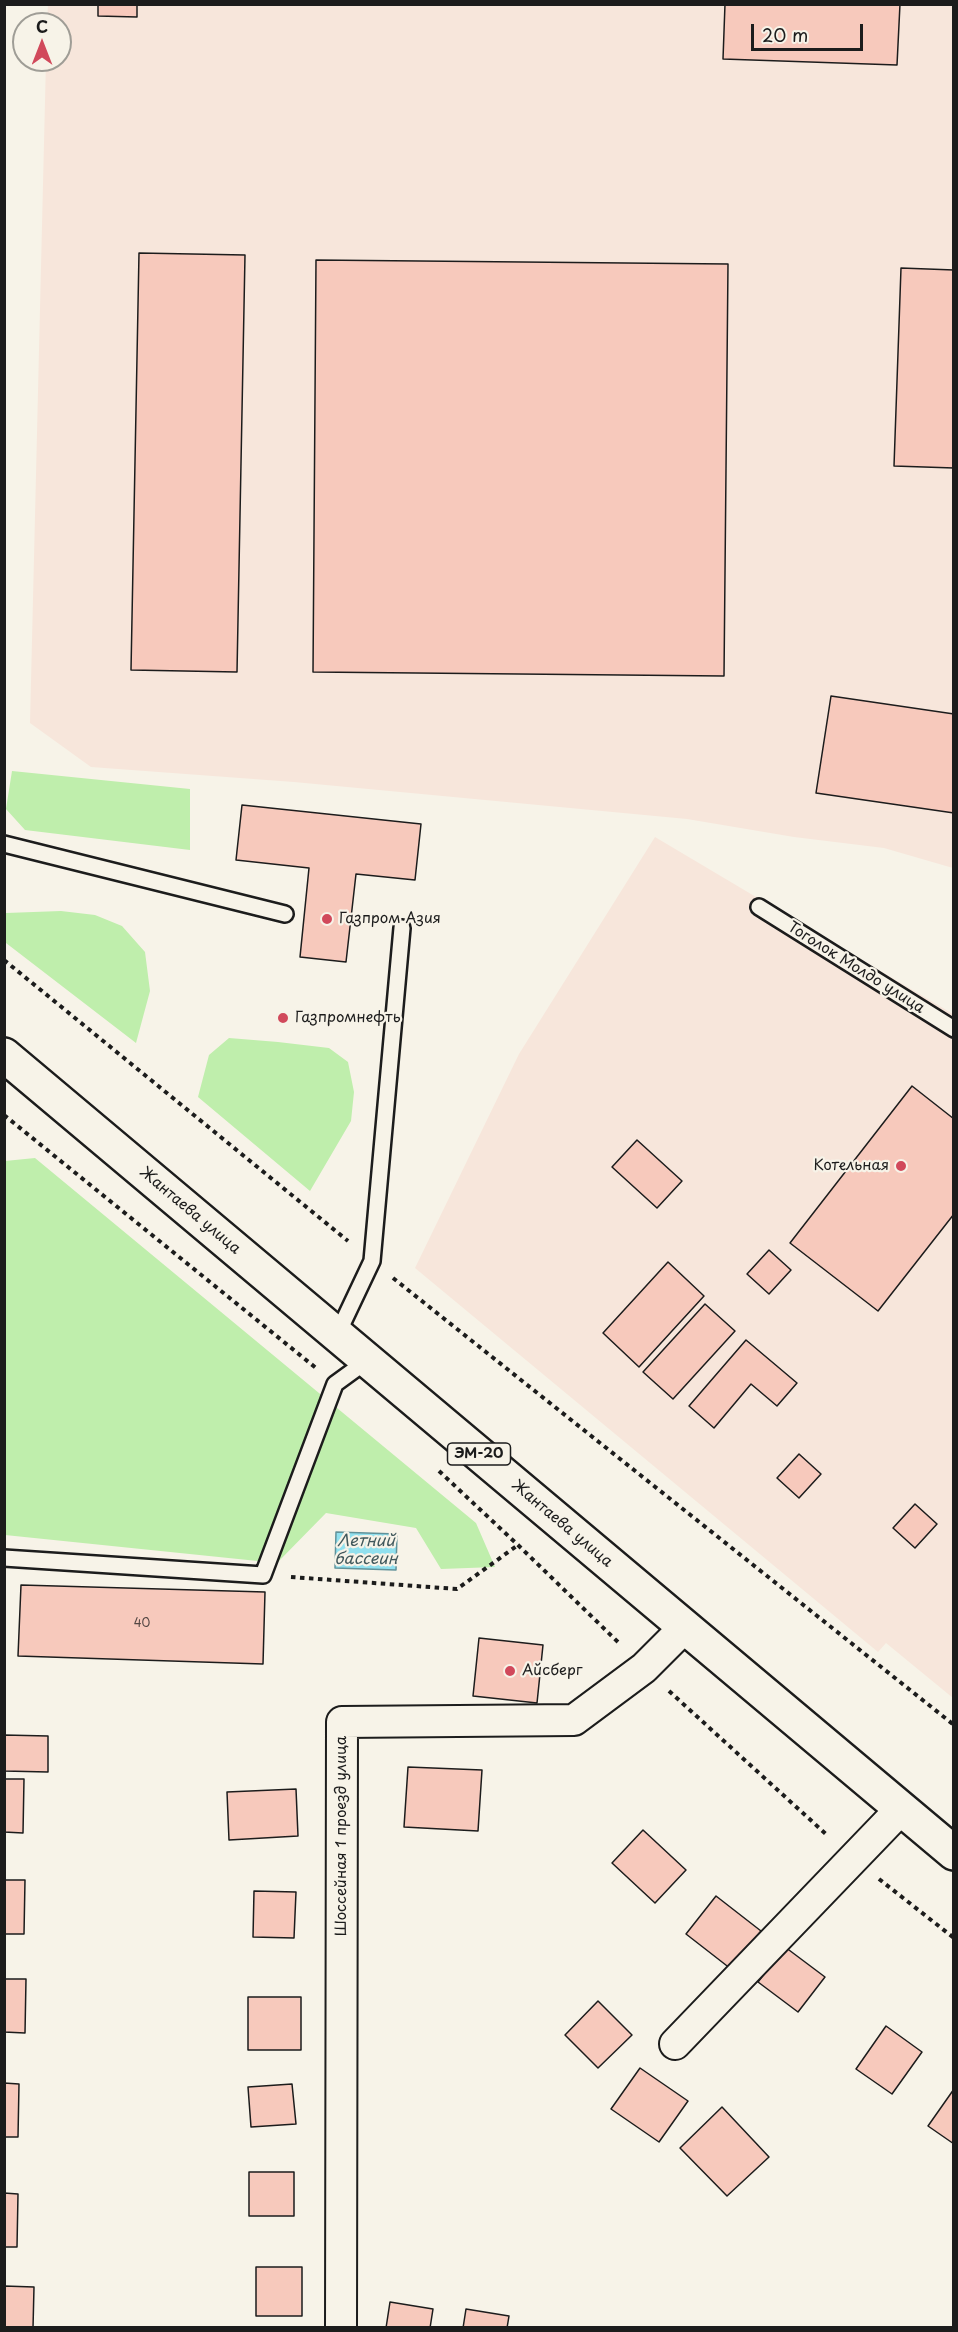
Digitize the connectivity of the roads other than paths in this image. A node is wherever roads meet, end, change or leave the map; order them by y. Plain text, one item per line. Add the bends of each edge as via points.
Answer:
1 (4, 844) edge
2 (759, 907) dead end
3 (285, 915) dead end
4 (402, 928) dead end
5 (954, 1029) edge
6 (4, 1055) edge
7 (337, 1335) junction
8 (368, 1360) junction
9 (4, 1558) edge
10 (684, 1627) junction
11 (901, 1809) junction
12 (954, 1853) edge
13 (675, 2044) dead end
14 (341, 2328) edge

1 - 3 lane
2 - 5 lane, Тоголок Молдо улица
4 - 7 lane via 372,1261
6 - 7 main road, Жантаева улица / ЭМ-20
7 - 8 main road, Жантаева улица / ЭМ-20
8 - 9 lane via 335,1384 263,1575
8 - 10 main road, Жантаева улица / ЭМ-20
10 - 11 main road, Жантаева улица / ЭМ-20
10 - 14 street, Шоссейная 1 проезд улица via 644,1668 574,1720 342,1722
11 - 12 main road, Жантаева улица / ЭМ-20
11 - 13 street

